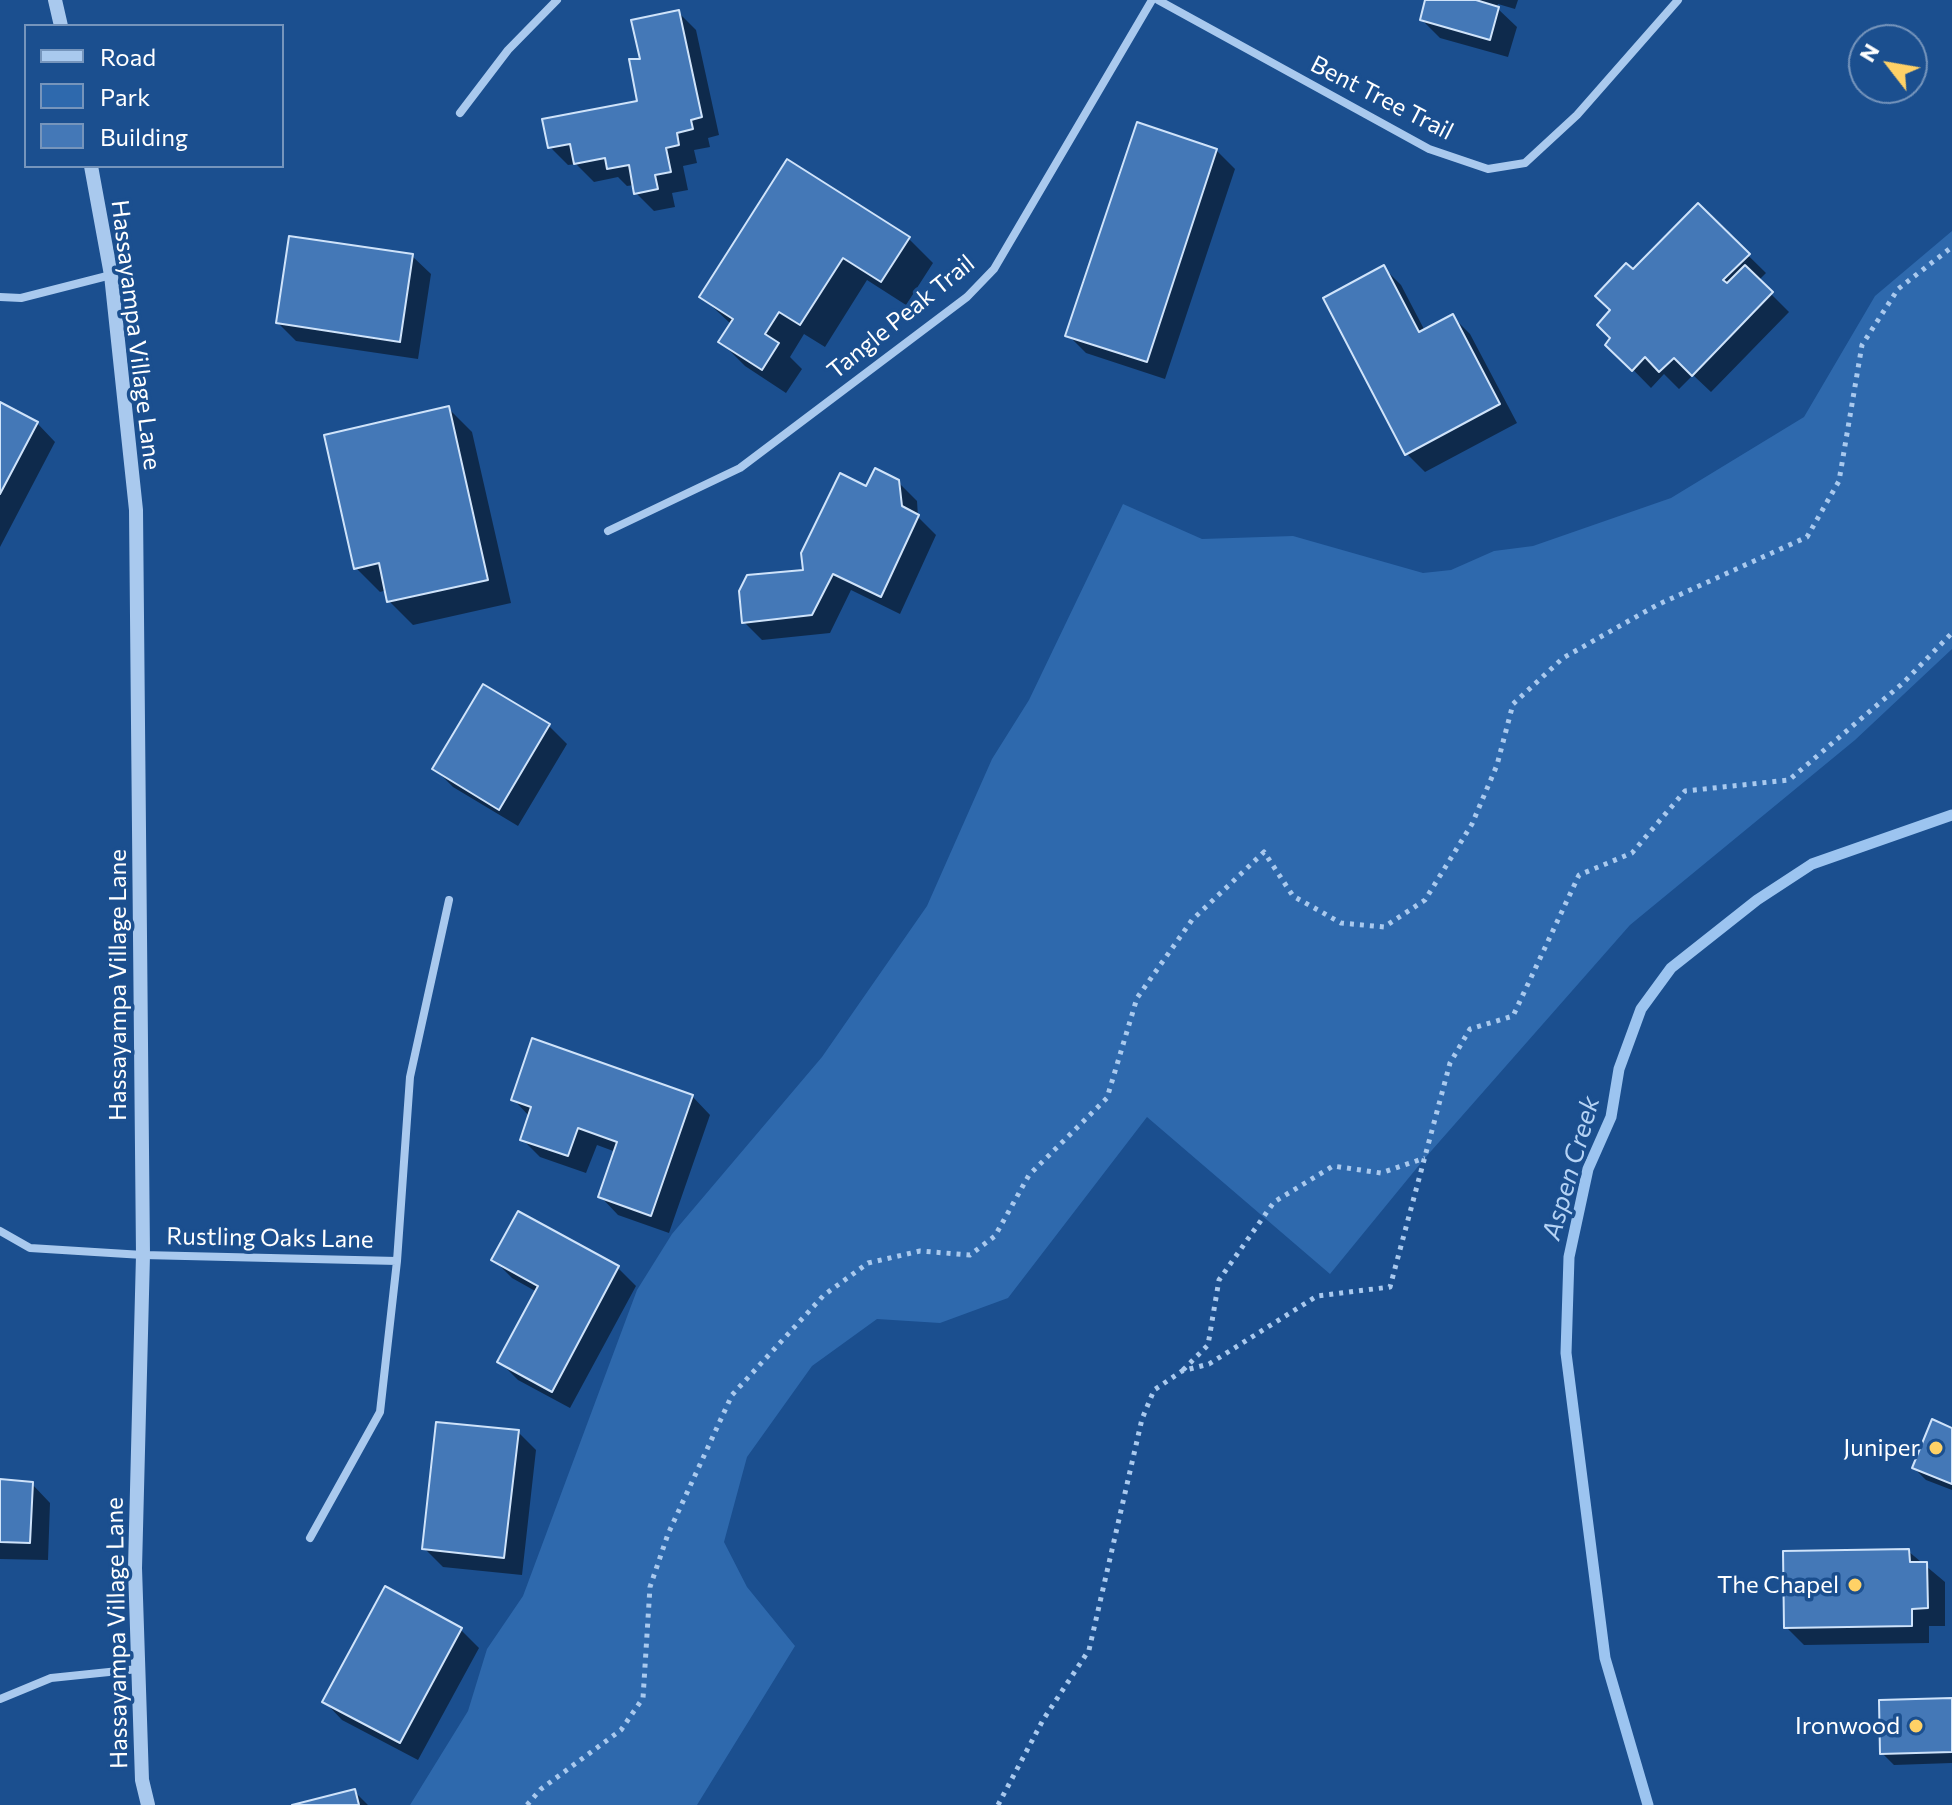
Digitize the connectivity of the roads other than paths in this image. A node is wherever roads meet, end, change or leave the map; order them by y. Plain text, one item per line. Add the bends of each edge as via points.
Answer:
1 (55, 0) edge
2 (557, 0) edge
3 (1155, 0) edge
4 (1678, 0) edge
5 (61, 24) edge
6 (460, 113) dead end
7 (91, 168) edge
8 (111, 275) junction
9 (0, 297) edge
10 (608, 531) dead end
11 (449, 900) dead end
12 (0, 1231) edge
13 (143, 1255) junction
14 (397, 1261) junction
15 (310, 1538) dead end
16 (138, 1669) junction
17 (0, 1699) edge
18 (148, 1805) edge

1 - 5 street
2 - 6 street via 508,50
3 - 4 street, Bent Tree Trail via 1429,149 1488,169 1525,163 1577,115
3 - 10 street, Tangle Peak Trail via 994,269 967,297 740,468
7 - 8 street, Hassayampa Village Lane
8 - 9 street via 21,298
8 - 13 street, Hassayampa Village Lane via 136,510
11 - 14 street, Rustling Oaks Lane via 410,1077
12 - 13 street, Rustling Oaks Lane via 30,1248
13 - 14 street, Rustling Oaks Lane
13 - 16 street, Hassayampa Village Lane via 135,1568
14 - 15 street, Rustling Oaks Lane via 380,1412
16 - 17 street via 51,1678
16 - 18 street, Hassayampa Village Lane via 142,1780

